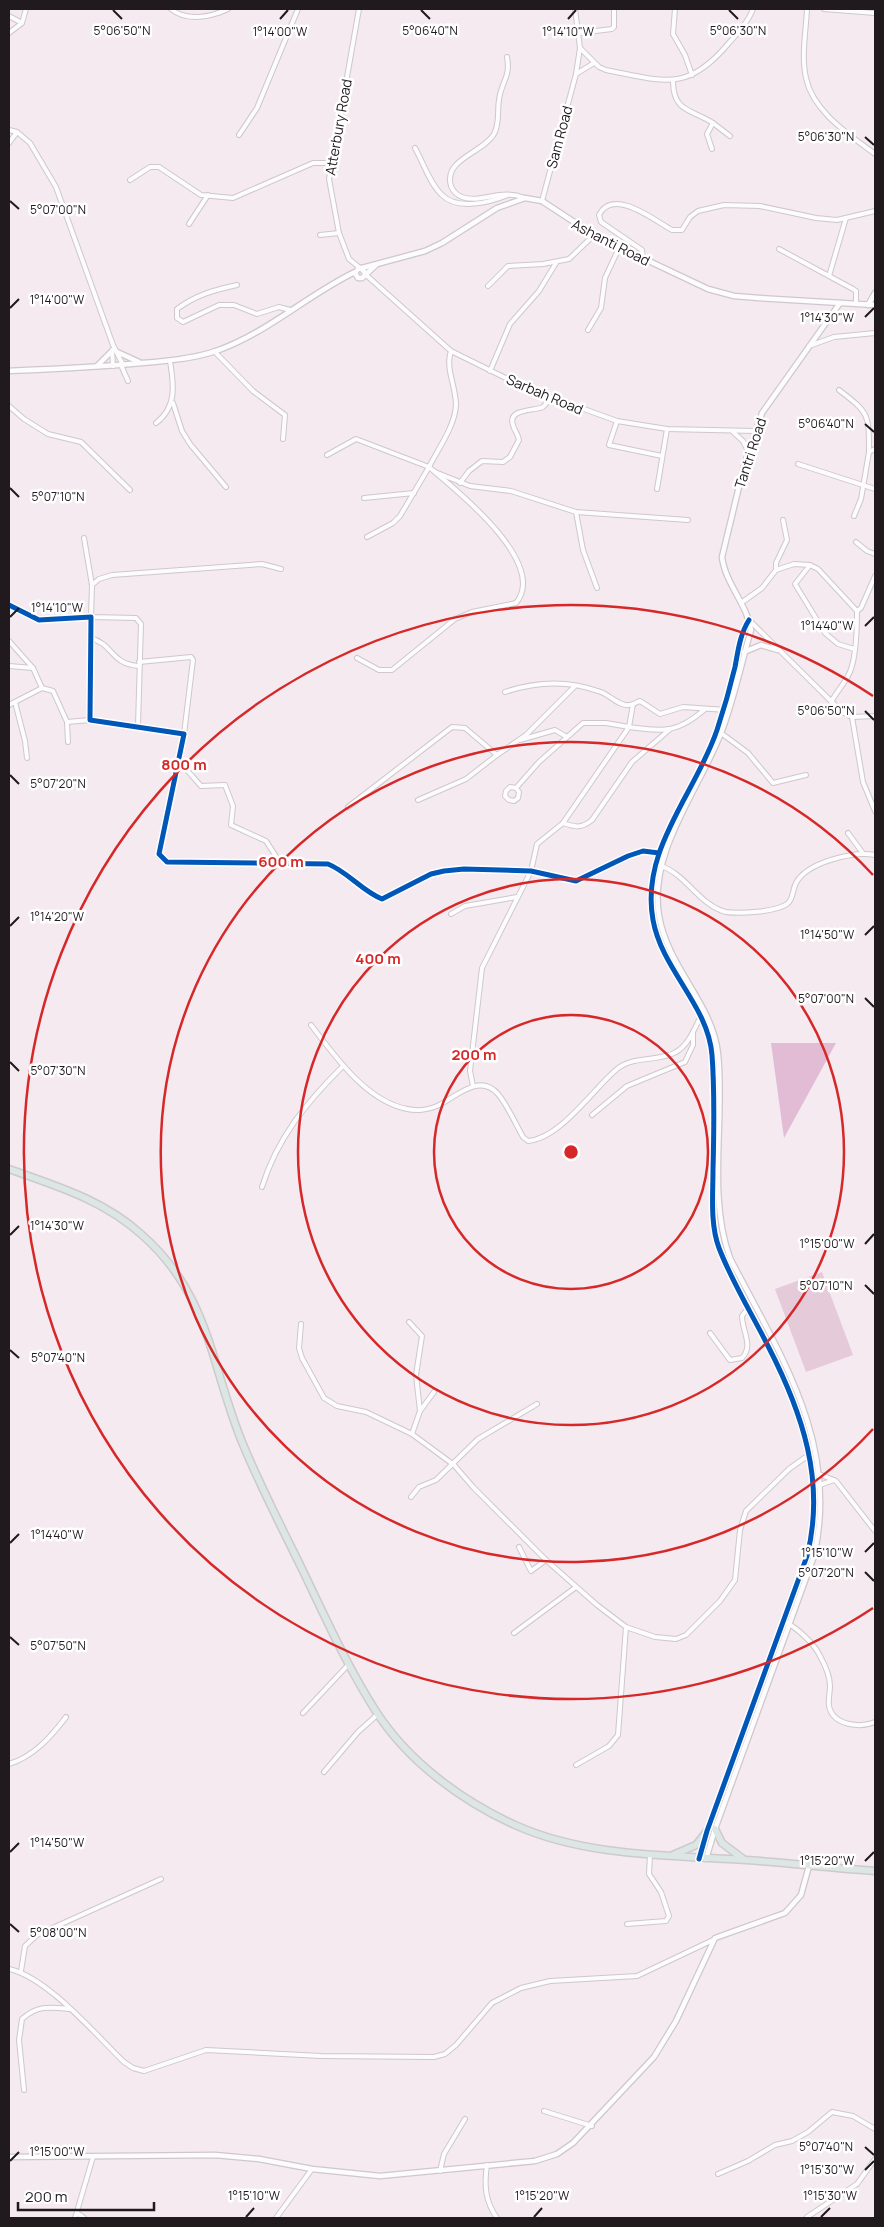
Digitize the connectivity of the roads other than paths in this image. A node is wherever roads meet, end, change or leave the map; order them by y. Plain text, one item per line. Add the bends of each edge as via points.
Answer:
1 (26, 9) edge
2 (171, 9) edge
3 (228, 9) edge
4 (298, 9) edge
5 (359, 9) edge
6 (575, 9) edge
7 (614, 9) edge
8 (675, 9) edge
9 (753, 9) edge
10 (807, 9) edge
11 (824, 9) edge
12 (875, 13) edge
13 (9, 16) edge
14 (22, 23) junction
15 (579, 32) junction
16 (9, 33) edge
17 (580, 48) junction
18 (506, 56) dead end
19 (594, 63) junction
20 (576, 74) junction
21 (692, 75) junction
22 (673, 81) junction
23 (713, 123) junction
24 (9, 130) edge
25 (17, 132) junction
26 (239, 136) dead end
27 (730, 136) dead end
28 (9, 143) edge
29 (416, 148) dead end
30 (712, 149) dead end
31 (875, 154) edge
32 (330, 163) junction
33 (130, 180) dead end
34 (512, 193) junction
35 (208, 196) junction
36 (525, 198) junction
37 (542, 201) junction
38 (875, 211) edge
39 (846, 218) junction
40 (189, 224) dead end
41 (339, 233) junction
42 (594, 235) junction
43 (320, 236) dead end
44 (619, 248) junction
45 (779, 249) dead end
46 (643, 259) junction
47 (556, 263) junction
48 (361, 273) junction
49 (829, 276) junction
50 (377, 284) joint
51 (237, 285) dead end
52 (488, 286) dead end
53 (875, 293) edge
54 (840, 303) junction
55 (856, 304) junction
56 (868, 305) junction
57 (875, 305) edge
58 (290, 310) junction
59 (588, 330) dead end
60 (875, 333) edge
61 (113, 346) junction
62 (809, 346) junction
63 (451, 351) junction
64 (111, 352) junction
65 (117, 352) junction
66 (214, 352) junction
67 (170, 361) junction
68 (140, 363) junction
69 (122, 365) junction
70 (96, 366) junction
71 (113, 366) junction
72 (9, 371) edge
73 (490, 371) junction
74 (128, 381) dead end
75 (839, 390) dead end
76 (551, 398) junction
77 (173, 403) junction
78 (9, 406) edge
79 (616, 422) junction
80 (156, 424) dead end
81 (667, 429) junction
82 (755, 431) junction
83 (734, 432) junction
84 (283, 439) dead end
85 (875, 449) edge
86 (748, 452) junction
87 (869, 452) junction
88 (328, 456) dead end
89 (662, 456) junction
90 (798, 464) dead end
91 (429, 467) junction
92 (435, 472) junction
93 (460, 482) junction
94 (862, 486) junction
95 (226, 487) dead end
96 (657, 489) dead end
97 (875, 489) edge
98 (130, 490) dead end
99 (414, 493) junction
100 (364, 498) dead end
101 (576, 512) junction
102 (854, 516) dead end
103 (688, 520) dead end
104 (783, 520) dead end
105 (366, 537) dead end
106 (84, 538) dead end
107 (856, 542) dead end
108 (875, 554) edge
109 (810, 565) junction
110 (281, 568) dead end
111 (776, 570) junction
112 (875, 576) edge
113 (92, 585) junction
114 (597, 588) dead end
115 (740, 603) junction
116 (9, 605) edge
117 (857, 611) junction
118 (91, 617) junction
119 (749, 620) junction
120 (90, 638) junction
121 (9, 640) edge
122 (854, 649) junction
123 (778, 650) junction
124 (744, 652) junction
125 (357, 658) dead end
126 (139, 664) junction
127 (9, 666) edge
128 (33, 668) junction
129 (575, 686) junction
130 (42, 688) junction
131 (505, 692) dead end
132 (15, 702) junction
133 (831, 702) junction
134 (633, 704) junction
135 (9, 705) edge
136 (704, 710) junction
137 (725, 710) junction
138 (875, 716) edge
139 (852, 717) junction
140 (90, 720) junction
141 (67, 722) junction
142 (138, 726) junction
143 (628, 727) junction
144 (668, 730) junction
145 (719, 731) junction
146 (184, 734) junction
147 (567, 737) junction
148 (520, 740) junction
149 (68, 742) dead end
150 (497, 755) junction
151 (27, 758) dead end
152 (178, 760) junction
153 (806, 775) dead end
154 (516, 788) dead end
155 (418, 800) dead end
156 (348, 808) dead end
157 (875, 811) edge
158 (563, 823) junction
159 (848, 833) dead end
160 (862, 852) junction
161 (659, 853) junction
162 (875, 855) edge
163 (280, 864) junction
164 (661, 866) junction
165 (531, 872) junction
166 (517, 897) junction
167 (451, 914) dead end
168 (704, 1011) junction
169 (701, 1016) junction
170 (311, 1026) dead end
171 (694, 1031) junction
172 (342, 1067) junction
173 (473, 1086) junction
174 (592, 1115) dead end
175 (9, 1169) edge
176 (262, 1187) dead end
177 (748, 1308) junction
178 (409, 1322) dead end
179 (301, 1324) dead end
180 (710, 1333) dead end
181 (434, 1392) dead end
182 (537, 1404) dead end
183 (420, 1411) junction
184 (812, 1430) junction
185 (805, 1432) junction
186 (412, 1434) junction
187 (810, 1454) junction
188 (454, 1464) junction
189 (819, 1474) junction
190 (834, 1480) junction
191 (820, 1485) junction
192 (814, 1487) junction
193 (411, 1497) dead end
194 (875, 1531) edge
195 (520, 1547) dead end
196 (546, 1560) junction
197 (576, 1587) junction
198 (784, 1621) junction
199 (790, 1625) junction
200 (626, 1627) junction
201 (514, 1632) dead end
202 (348, 1664) junction
203 (303, 1713) dead end
204 (378, 1714) junction
205 (66, 1717) dead end
206 (875, 1722) edge
207 (9, 1764) edge
208 (576, 1765) dead end
209 (324, 1772) dead end
210 (714, 1829) junction
211 (707, 1831) junction
212 (650, 1854) junction
213 (672, 1856) junction
214 (703, 1859) junction
215 (748, 1860) junction
216 (809, 1866) junction
217 (875, 1871) edge
218 (161, 1879) dead end
219 (627, 1924) dead end
220 (713, 1940) junction
221 (9, 1968) edge
222 (21, 1971) junction
223 (69, 2009) junction
224 (24, 2090) dead end
225 (544, 2111) dead end
226 (465, 2119) dead end
227 (592, 2126) junction
228 (875, 2128) edge
229 (93, 2157) junction
230 (9, 2158) edge
231 (875, 2159) edge
232 (487, 2165) junction
233 (312, 2169) junction
234 (440, 2171) junction
235 (718, 2174) dead end
236 (77, 2213) junction
237 (807, 2217) dead end
238 (75, 2218) edge
239 (84, 2218) edge
240 (276, 2218) edge
241 (497, 2218) edge

1 - 14 street
2 - 3 street via 182,15 204,17
4 - 26 street via 257,108
5 - 32 street, Atterbury Road
6 - 15 street, Sam Road
7 - 15 street via 612,29
8 - 21 street via 673,34
9 - 21 street via 710,64
10 - 31 street via 807,84 834,123
11 - 12 street
13 - 14 street
14 - 16 street
15 - 17 street, Sam Road
17 - 19 street
17 - 20 street, Sam Road
18 - 34 street via 508,74 499,99 497,126 488,142 454,166 450,183 453,191 469,199
19 - 20 street
19 - 22 street via 606,70
20 - 37 street, Sam Road
21 - 22 street
22 - 23 street via 679,106
23 - 27 street
23 - 30 street via 707,134
24 - 25 street
25 - 28 street
25 - 61 street via 30,143 56,187
29 - 34 street via 440,192 451,201 489,203
32 - 35 street via 313,163 233,198
32 - 41 street, Atterbury Road via 329,179
33 - 35 street via 150,167 159,167 201,195
34 - 36 street
35 - 40 street
36 - 37 street, Ashanti Road
36 - 48 street, Ashanti Road via 497,208 425,251 377,264
37 - 42 street, Ashanti Road
38 - 39 street
39 - 46 street via 816,218 760,206 724,205 698,211 678,231 629,206 613,202 606,205 599,215 601,222 642,250
39 - 49 street
41 - 43 street
41 - 48 street, Atterbury Road via 349,259
42 - 44 street, Ashanti Road
42 - 47 street via 572,256
44 - 46 street, Ashanti Road
44 - 59 street via 605,278 601,308
45 - 49 street
46 - 54 street, Ashanti Road via 708,289 734,296
47 - 52 street via 508,266
47 - 73 street via 539,291 510,324
48 - 50 street, Atterbury Road
48 - 58 street, Ashanti Road via 342,280
49 - 55 street via 855,290
50 - 63 street, Sarbah Road
51 - 58 street via 193,298 177,309 177,318 183,322 219,304 257,314 279,306
53 - 56 street
54 - 55 street, Ashanti Road
54 - 62 street, Tantri Road
55 - 56 street, Ashanti Road
56 - 57 street, Ashanti Road
58 - 66 street, Ashanti Road via 258,332
60 - 62 street via 834,337
61 - 64 street
61 - 65 street
62 - 82 street, Tantri Road via 767,404
63 - 73 street, Sarbah Road
63 - 91 street via 448,364 456,407 451,425
64 - 70 street
64 - 71 street
65 - 68 street
65 - 69 street
66 - 67 street, Ashanti Road
66 - 84 street via 253,391 285,415
67 - 68 street, Ashanti Road
67 - 77 street
68 - 69 street, Ashanti Road
69 - 71 street, Ashanti Road
69 - 74 street
70 - 71 street, Ashanti Road
70 - 72 street, Ashanti Road
73 - 76 street, Sarbah Road
75 - 87 street via 867,416
76 - 79 street, Sarbah Road
76 - 93 street via 543,407 524,409 514,417 513,426 519,440 510,457 503,462 482,461
77 - 80 street
77 - 95 street via 190,444
78 - 98 street via 48,434 81,442
79 - 81 street, Sarbah Road
79 - 89 street via 609,445
81 - 83 street, Sarbah Road
81 - 89 street
82 - 83 street, Sarbah Road
82 - 86 street, Tantri Road
83 - 86 street
85 - 87 street
86 - 115 street, Tantri Road via 722,557
87 - 94 street
88 - 91 street via 356,439
89 - 96 street
90 - 94 street
91 - 92 street
91 - 99 street
92 - 93 street
92 - 125 street via 502,535 520,573 522,595 509,606 472,612 455,619 392,670 379,670
93 - 101 street via 528,495
94 - 97 street
94 - 102 street via 859,507
99 - 100 street
99 - 105 street via 393,523
101 - 103 street
101 - 114 street via 583,550
104 - 111 street via 787,540
106 - 113 street
107 - 108 street
109 - 111 street via 794,564
109 - 117 street via 818,569
109 - 122 street via 794,584 825,633 838,644
110 - 113 street via 262,564 122,574 103,577
111 - 115 street via 757,593
112 - 117 street via 862,608
113 - 118 street
115 - 119 street, Tantri Road
116 - 118 street via 40,620
117 - 122 street
118 - 120 street
118 - 126 street via 136,618 141,624
119 - 123 street
119 - 124 street via 750,630
119 - 137 street via 744,629
120 - 126 street via 99,641 124,664
120 - 140 street
121 - 128 street
122 - 133 street via 848,676
123 - 124 street via 761,645
123 - 133 street
124 - 137 street
126 - 142 street
126 - 146 street via 193,660
127 - 128 street
128 - 130 street
129 - 131 street via 545,683
129 - 134 street via 602,692 623,705
129 - 148 street
130 - 132 street
130 - 141 street via 53,691
132 - 135 street
132 - 151 street
133 - 139 street
134 - 136 street via 640,701 660,714 682,707
134 - 143 street
136 - 137 street
136 - 144 street via 685,725
137 - 145 street
138 - 139 street
139 - 157 street via 863,782
140 - 141 street
140 - 142 street
141 - 149 street
142 - 146 street
143 - 144 street
143 - 147 street via 586,722
143 - 158 street
144 - 158 street via 632,762 592,820 577,828
145 - 153 street via 754,758 773,783
145 - 161 street
145 - 164 street
146 - 152 street
147 - 148 street via 555,730
147 - 154 street
148 - 150 street
150 - 155 street via 466,779
150 - 156 street via 465,728 452,727
152 - 163 street via 201,786 225,785 232,806 230,825 266,840
152 - 163 street via 159,854 163,859 173,864
158 - 165 street via 538,844
159 - 160 street
160 - 162 street
160 - 164 street via 837,858 806,873 796,883 786,905 748,912 726,912 713,907 671,870
161 - 165 street via 636,853 576,881
161 - 169 street via 652,884 655,928 669,965
163 - 165 street via 328,864 382,900 431,874 444,871 464,868
164 - 168 street via 658,901 664,938
165 - 166 street
166 - 167 street via 465,906
166 - 173 street via 482,968 470,1072
168 - 169 street
168 - 184 street via 718,1054 719,1208 723,1235 730,1258 799,1395
169 - 171 street
169 - 177 street via 712,1053 715,1236
170 - 172 street
171 - 173 street via 675,1053 647,1057 618,1069 582,1106 536,1140 528,1141 523,1137 495,1090
171 - 174 street via 693,1045 684,1062 627,1086
172 - 173 street via 393,1105 408,1110 437,1106
172 - 176 street via 319,1090 283,1138
175 - 202 highway via 80,1194 108,1209 142,1234 174,1270 198,1309 242,1441
177 - 180 street via 742,1316 748,1344 742,1358 730,1360
177 - 185 street via 770,1348
178 - 183 street via 422,1336 416,1375
179 - 186 street via 299,1348 302,1358 324,1398 337,1406 366,1412
181 - 183 street
182 - 188 street via 478,1439
183 - 186 street
184 - 185 street
184 - 189 street
185 - 187 street
186 - 188 street
187 - 192 street
187 - 200 street via 746,1511 740,1530 735,1580 720,1602 686,1635 655,1637
188 - 193 street via 433,1482 419,1487
188 - 196 street
189 - 190 street
189 - 191 street
190 - 191 street
190 - 194 street
191 - 192 street
191 - 199 street via 815,1552
192 - 198 street via 808,1551
195 - 196 street via 531,1571
196 - 197 street
197 - 200 street
197 - 201 street
198 - 199 street
198 - 211 street
199 - 206 street via 821,1658 830,1681 829,1706 833,1713 845,1722 859,1726
199 - 210 street
200 - 208 street via 618,1735 609,1746
202 - 203 street
202 - 204 highway
204 - 209 street
204 - 212 highway via 433,1774 483,1809 546,1837 584,1846
205 - 207 street via 35,1751
210 - 214 street
210 - 215 highway via 729,1850
211 - 213 highway via 696,1845
211 - 214 street
212 - 213 highway
212 - 219 street via 649,1874 661,1892 669,1916 666,1921
213 - 214 highway
214 - 215 highway
215 - 216 highway
216 - 217 highway
216 - 220 street via 801,1895 785,1913
218 - 222 street via 37,1935 25,1946
220 - 223 street via 637,1976 550,1981 521,1988 492,2003 456,2045 445,2054 434,2057 206,2050 140,2070 124,2062
220 - 227 street via 664,2041
221 - 222 street
222 - 223 street
223 - 224 street via 37,2008 22,2019 19,2040
225 - 227 street
226 - 234 street via 444,2154
227 - 232 street via 557,2154 535,2161
228 - 235 street via 853,2116 832,2112 792,2141 775,2145
229 - 230 street
229 - 233 street via 215,2155
229 - 236 street
231 - 237 street via 857,2184
232 - 234 street
232 - 241 street via 485,2188
233 - 234 street via 380,2176
233 - 240 street
236 - 238 street
236 - 239 street

